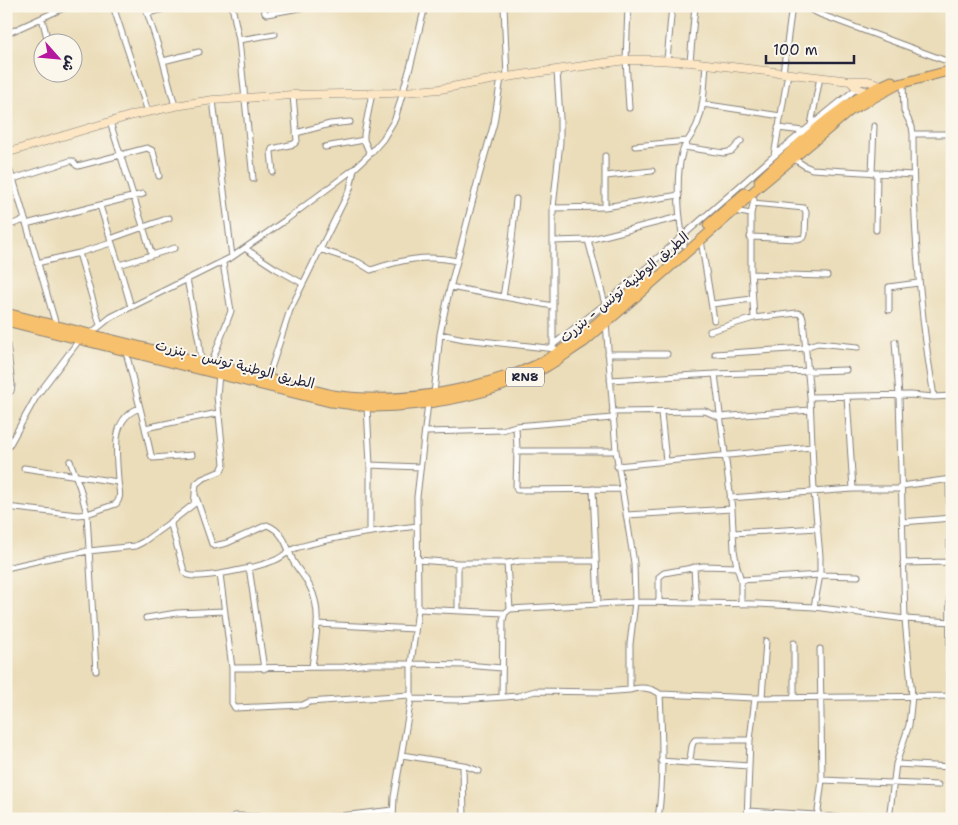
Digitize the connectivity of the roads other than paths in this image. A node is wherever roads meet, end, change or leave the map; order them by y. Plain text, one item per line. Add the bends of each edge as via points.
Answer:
1 (68, 6) edge
2 (113, 6) edge
3 (145, 6) edge
4 (175, 6) edge
5 (232, 6) edge
6 (263, 6) edge
7 (310, 6) edge
8 (425, 6) edge
9 (504, 6) edge
10 (628, 6) edge
11 (672, 6) edge
12 (695, 6) edge
13 (792, 6) edge
14 (803, 6) edge
15 (148, 14) junction
16 (42, 18) junction
17 (46, 32) edge
18 (6, 34) edge
19 (275, 34) dead end
20 (239, 40) junction
21 (199, 52) dead end
22 (626, 60) junction
23 (667, 60) junction
24 (163, 61) junction
25 (690, 62) junction
26 (952, 64) edge
27 (706, 65) junction
28 (952, 70) edge
29 (557, 71) junction
30 (785, 73) junction
31 (820, 76) junction
32 (504, 78) junction
33 (850, 81) junction
34 (903, 82) junction
35 (886, 86) junction
36 (857, 88) junction
37 (403, 92) junction
38 (372, 93) junction
39 (871, 94) junction
40 (292, 95) junction
41 (245, 99) junction
42 (214, 100) junction
43 (702, 104) junction
44 (175, 106) junction
45 (629, 108) dead end
46 (148, 112) junction
47 (781, 116) junction
48 (110, 122) junction
49 (350, 122) dead end
50 (811, 125) junction
51 (874, 126) dead end
52 (778, 128) junction
53 (802, 131) junction
54 (296, 133) junction
55 (912, 134) junction
56 (952, 134) edge
57 (364, 140) junction
58 (741, 141) dead end
59 (686, 144) junction
60 (635, 146) dead end
61 (325, 147) dead end
62 (6, 152) edge
63 (121, 154) junction
64 (370, 154) junction
65 (605, 156) dead end
66 (774, 156) junction
67 (794, 159) junction
68 (6, 162) edge
69 (354, 170) junction
70 (652, 171) dead end
71 (273, 172) dead end
72 (874, 173) junction
73 (913, 175) junction
74 (159, 176) dead end
75 (606, 176) junction
76 (13, 179) junction
77 (253, 179) dead end
78 (755, 190) junction
79 (144, 194) dead end
80 (679, 195) junction
81 (133, 197) junction
82 (516, 199) dead end
83 (753, 203) junction
84 (100, 206) junction
85 (605, 206) junction
86 (554, 208) junction
87 (734, 211) junction
88 (751, 214) junction
89 (679, 217) junction
90 (169, 218) dead end
91 (717, 221) junction
92 (25, 222) junction
93 (6, 226) edge
94 (143, 228) junction
95 (876, 230) dead end
96 (682, 236) junction
97 (750, 237) junction
98 (701, 239) junction
99 (588, 240) junction
100 (111, 241) junction
101 (553, 241) junction
102 (684, 245) junction
103 (175, 248) dead end
104 (246, 248) junction
105 (320, 249) junction
106 (80, 253) junction
107 (152, 255) junction
108 (232, 257) junction
109 (457, 261) junction
110 (37, 263) junction
111 (223, 263) junction
112 (120, 265) junction
113 (751, 274) junction
114 (827, 276) dead end
115 (187, 279) junction
116 (302, 283) junction
117 (918, 283) junction
118 (450, 287) junction
119 (503, 297) junction
120 (752, 299) junction
121 (605, 304) junction
122 (712, 304) junction
123 (552, 306) junction
124 (131, 307) junction
125 (889, 310) dead end
126 (6, 313) edge
127 (754, 318) junction
128 (605, 319) junction
129 (714, 320) dead end
130 (6, 321) edge
131 (56, 325) junction
132 (100, 325) junction
133 (710, 331) dead end
134 (91, 333) junction
135 (440, 334) junction
136 (6, 337) edge
137 (80, 340) junction
138 (894, 342) dead end
139 (858, 347) dead end
140 (556, 348) junction
141 (806, 348) junction
142 (126, 352) junction
143 (608, 354) junction
144 (667, 354) dead end
145 (715, 354) dead end
146 (201, 362) junction
147 (211, 364) junction
148 (808, 370) junction
149 (846, 370) dead end
150 (220, 374) junction
151 (715, 374) junction
152 (268, 378) junction
153 (610, 380) junction
154 (6, 393) edge
155 (899, 396) junction
156 (952, 396) edge
157 (810, 397) junction
158 (847, 397) junction
159 (934, 397) junction
160 (430, 398) junction
161 (367, 406) junction
162 (140, 408) junction
163 (810, 410) junction
164 (612, 412) junction
165 (218, 413) junction
166 (661, 413) junction
167 (719, 417) junction
168 (613, 418) junction
169 (516, 426) junction
170 (145, 428) junction
171 (426, 432) junction
172 (812, 447) junction
173 (6, 451) edge
174 (517, 451) junction
175 (616, 451) junction
176 (192, 455) dead end
177 (724, 456) junction
178 (70, 461) dead end
179 (666, 461) junction
180 (370, 465) junction
181 (618, 466) junction
182 (420, 467) junction
183 (24, 468) dead end
184 (75, 476) junction
185 (950, 480) edge
186 (118, 482) junction
187 (901, 488) junction
188 (592, 489) junction
189 (621, 489) junction
190 (853, 489) junction
191 (814, 491) junction
192 (196, 496) junction
193 (730, 498) junction
194 (6, 507) edge
195 (732, 509) junction
196 (86, 514) junction
197 (626, 515) junction
198 (951, 518) edge
199 (172, 521) junction
200 (902, 522) junction
201 (417, 526) junction
202 (818, 528) junction
203 (370, 532) junction
204 (733, 534) junction
205 (290, 550) junction
206 (89, 551) junction
207 (417, 560) junction
208 (596, 561) junction
209 (950, 562) junction
210 (458, 563) junction
211 (508, 563) junction
212 (903, 563) junction
213 (736, 566) junction
214 (249, 567) junction
215 (694, 567) junction
216 (6, 568) edge
217 (220, 574) junction
218 (820, 575) junction
219 (858, 576) dead end
220 (741, 580) junction
221 (635, 602) junction
222 (659, 602) junction
223 (598, 603) junction
224 (696, 603) junction
225 (741, 604) junction
226 (814, 607) junction
227 (418, 608) junction
228 (510, 609) junction
229 (458, 610) junction
230 (224, 612) junction
231 (505, 613) junction
232 (146, 618) dead end
233 (905, 619) junction
234 (950, 622) edge
235 (317, 624) junction
236 (415, 629) junction
237 (766, 641) dead end
238 (794, 643) dead end
239 (820, 649) dead end
240 (411, 664) junction
241 (312, 667) junction
242 (232, 668) junction
243 (502, 668) junction
244 (264, 669) junction
245 (96, 671) dead end
246 (630, 690) junction
247 (660, 694) junction
248 (502, 696) junction
249 (822, 696) junction
250 (912, 696) junction
251 (951, 696) edge
252 (411, 697) junction
253 (794, 697) junction
254 (755, 698) junction
255 (762, 698) junction
256 (750, 740) junction
257 (402, 755) junction
258 (662, 761) junction
259 (690, 762) junction
260 (896, 764) junction
261 (463, 765) junction
262 (749, 766) junction
263 (952, 766) edge
264 (479, 771) dead end
265 (822, 780) junction
266 (894, 782) junction
267 (938, 785) dead end
268 (393, 810) junction
269 (748, 812) junction
270 (817, 817) edge
271 (231, 819) edge
272 (393, 819) edge
273 (464, 819) edge
274 (658, 819) edge
275 (748, 819) edge
276 (848, 819) edge
277 (889, 819) edge

1 - 16 street
2 - 46 street
3 - 15 street
4 - 15 street
5 - 20 street
6 - 7 street via 267,14
8 - 37 street
9 - 32 street
10 - 22 street
11 - 23 street
12 - 25 street
13 - 30 street
14 - 26 street
15 - 24 street
16 - 17 street
16 - 18 street
19 - 20 street
20 - 41 street
21 - 24 street
22 - 23 street
22 - 29 street
22 - 45 street
23 - 25 street
24 - 44 street
25 - 27 street
26 - 35 main road, الطريق الوطنية تونس - بنزرت / RN8 via 905,76
27 - 30 street
27 - 43 street
28 - 34 main road, الطريق الوطنية تونس - بنزرت / RN8
29 - 32 street
29 - 86 street via 560,142
30 - 31 street
30 - 47 street
31 - 33 street
31 - 50 street
32 - 37 street via 454,88
32 - 109 street
33 - 35 street
33 - 36 street
34 - 35 main road, الطريق الوطنية تونس - بنزرت / RN8
34 - 55 street via 904,111
35 - 39 main road, الطريق الوطنية تونس - بنزرت / RN8
36 - 39 street
36 - 50 street
37 - 38 street
37 - 64 street via 394,119
38 - 40 street
38 - 57 street
39 - 67 main road, الطريق الوطنية تونس - بنزرت / RN8
39 - 91 main road, الطريق الوطنية تونس - بنزرت / RN8 via 818,128
40 - 41 street
40 - 54 street
41 - 42 street
41 - 77 street
42 - 44 street
42 - 108 street
43 - 47 street
43 - 59 street via 698,124
44 - 46 street
46 - 48 street
47 - 52 street
48 - 62 street
48 - 63 street
49 - 54 street
50 - 53 street
51 - 72 street
52 - 53 street
52 - 66 street
53 - 66 street
54 - 71 street via 294,144 270,152
55 - 56 street
55 - 73 street
57 - 61 street
57 - 64 street
58 - 59 street via 728,152
59 - 60 street
59 - 80 street via 681,158
63 - 74 street via 147,148 152,150
63 - 76 street via 78,166 70,161
63 - 81 street
64 - 69 street
65 - 75 street
66 - 96 street
67 - 72 street via 808,168
67 - 78 main road, الطريق الوطنية تونس - بنزرت / RN8
68 - 76 street
69 - 104 street
69 - 105 street via 350,189
70 - 75 street
72 - 73 street
72 - 95 street
73 - 117 street
75 - 85 street
76 - 92 street
78 - 83 street
78 - 87 main road, الطريق الوطنية تونس - بنزرت / RN8
79 - 81 street
80 - 85 street
80 - 89 street
81 - 84 street
81 - 94 street
82 - 119 street
83 - 88 street
83 - 97 street via 804,208 805,234 798,239
84 - 92 street
84 - 100 street
85 - 86 street
86 - 101 street
87 - 88 street
87 - 91 main road, الطريق الوطنية تونس - بنزرت / RN8
88 - 97 street
89 - 96 street
89 - 99 street
90 - 94 street
91 - 98 main road, الطريق الوطنية تونس - بنزرت / RN8
91 - 102 main road, الطريق الوطنية تونس - بنزرت / RN8
92 - 93 street
92 - 110 street
94 - 100 street
94 - 107 street
96 - 102 street
96 - 121 street
97 - 113 street
98 - 122 street
98 - 128 main road, الطريق الوطنية تونس - بنزرت / RN8
99 - 101 street
99 - 121 street
100 - 106 street
100 - 112 street
101 - 123 street
102 - 128 main road, الطريق الوطنية تونس - بنزرت / RN8
103 - 107 street
104 - 108 street
104 - 116 street
105 - 109 street via 371,270 414,258 436,257
105 - 116 street
106 - 110 street
106 - 132 street
107 - 112 street
108 - 111 street
109 - 118 street
110 - 131 street
111 - 115 street
111 - 147 street via 231,311
112 - 124 street
113 - 114 street
113 - 120 street
115 - 124 street
115 - 146 street
116 - 152 street
117 - 125 street via 889,287
117 - 159 street
118 - 119 street
118 - 135 street
119 - 123 street
120 - 122 street
120 - 127 street
121 - 140 street
122 - 129 street
123 - 140 street
124 - 132 street
126 - 131 main road, الطريق الوطنية تونس - بنزرت / RN8
127 - 133 street
127 - 141 street via 801,314
128 - 140 main road, الطريق الوطنية تونس - بنزرت / RN8
128 - 143 street
128 - 160 main road, الطريق الوطنية تونس - بنزرت / RN8 via 560,358 533,373 497,387
130 - 137 main road, الطريق الوطنية تونس - بنزرت / RN8
131 - 134 main road, الطريق الوطنية تونس - بنزرت / RN8
132 - 134 street
134 - 137 street
134 - 146 main road, الطريق الوطنية تونس - بنزرت / RN8
135 - 140 street
135 - 160 street
136 - 154 street via 12,385 11,391
137 - 142 main road, الطريق الوطنية تونس - بنزرت / RN8
137 - 173 street via 36,397
138 - 155 street
139 - 141 street via 818,343
140 - 160 main road, الطريق الوطنية تونس - بنزرت / RN8 via 540,363 518,372
141 - 145 street
141 - 148 street
142 - 150 main road, الطريق الوطنية تونس - بنزرت / RN8
142 - 162 street
143 - 144 street
143 - 153 street
146 - 147 main road, الطريق الوطنية تونس - بنزرت / RN8
147 - 152 main road, الطريق الوطنية تونس - بنزرت / RN8
148 - 149 street
148 - 151 street
148 - 157 street
150 - 161 main road, الطريق الوطنية تونس - بنزرت / RN8 via 330,402
150 - 165 street
151 - 153 street
151 - 167 street
152 - 160 main road, الطريق الوطنية تونس - بنزرت / RN8 via 354,398
153 - 164 street
155 - 158 street
155 - 159 street
155 - 187 street
156 - 159 street
157 - 158 street
157 - 163 street
158 - 190 street
160 - 161 main road, الطريق الوطنية تونس - بنزرت / RN8
160 - 171 street
161 - 180 street
162 - 170 street
162 - 186 street via 130,411 120,423
163 - 167 street
163 - 172 street
164 - 166 street
164 - 168 street
165 - 170 street
165 - 192 street via 224,464 221,471 196,484
166 - 167 street via 705,412
166 - 179 street
167 - 177 street
168 - 169 street
168 - 175 street
169 - 171 street via 502,430
169 - 174 street
170 - 176 street via 153,458
171 - 182 street
172 - 177 street
172 - 191 street
174 - 175 street
174 - 188 street via 517,490
175 - 181 street
177 - 179 street
177 - 193 street
178 - 184 street
179 - 181 street
180 - 182 street
180 - 203 street
181 - 189 street
182 - 201 street
183 - 184 street
184 - 186 street
184 - 196 street
185 - 187 street
185 - 198 street
186 - 196 street via 120,497 117,503
187 - 190 street
187 - 200 street
188 - 189 street
188 - 208 street
189 - 197 street
190 - 191 street
191 - 193 street
191 - 202 street
192 - 199 street via 194,504
192 - 205 street via 214,546 267,525 281,534
193 - 195 street
194 - 196 street
195 - 197 street
195 - 204 street
196 - 206 street
197 - 221 street via 634,563
198 - 200 street
198 - 209 street
199 - 206 street via 135,546
199 - 217 street via 186,576
200 - 212 street
201 - 203 street
201 - 207 street
202 - 204 street
202 - 218 street
203 - 205 street
204 - 213 street
205 - 214 street via 274,561
205 - 235 street via 293,561 314,595
206 - 216 street
206 - 245 street
207 - 210 street
207 - 227 street
208 - 211 street
208 - 223 street
209 - 212 street
209 - 234 street
210 - 211 street
210 - 229 street
211 - 228 street
212 - 233 street
213 - 215 street
213 - 220 street
214 - 217 street
214 - 244 street
215 - 222 street via 661,575
215 - 224 street
217 - 230 street
218 - 219 street
218 - 220 street
218 - 226 street
220 - 225 street
221 - 222 street
221 - 223 street
221 - 246 street via 630,644
222 - 224 street
223 - 228 street
224 - 225 street
225 - 226 street
226 - 233 street
227 - 229 street
227 - 236 street
228 - 231 street
229 - 231 street
230 - 232 street via 178,613
230 - 242 street
231 - 243 street
233 - 234 street
233 - 250 street
234 - 251 street
235 - 236 street
235 - 241 street
236 - 240 street
237 - 255 street
238 - 253 street
239 - 249 street
240 - 241 street
240 - 243 street
240 - 252 street
241 - 244 street
242 - 244 street
242 - 252 street via 232,703 236,708
243 - 248 street
246 - 247 street via 641,688
246 - 248 street
247 - 254 street
247 - 258 street
248 - 252 street via 458,700
249 - 250 street
249 - 253 street
249 - 265 street
250 - 251 street
250 - 260 street via 909,725
252 - 257 street
253 - 255 street
254 - 255 street
254 - 256 street
256 - 259 street via 694,740
256 - 262 street
257 - 261 street
257 - 268 street
258 - 259 street
258 - 274 street
259 - 262 street
260 - 263 street
260 - 266 street
261 - 264 street
261 - 273 street
262 - 269 street
265 - 266 street
265 - 270 street
266 - 267 street
266 - 277 street
268 - 271 street via 315,818 234,816
268 - 272 street
269 - 270 street
269 - 275 street
270 - 276 street

